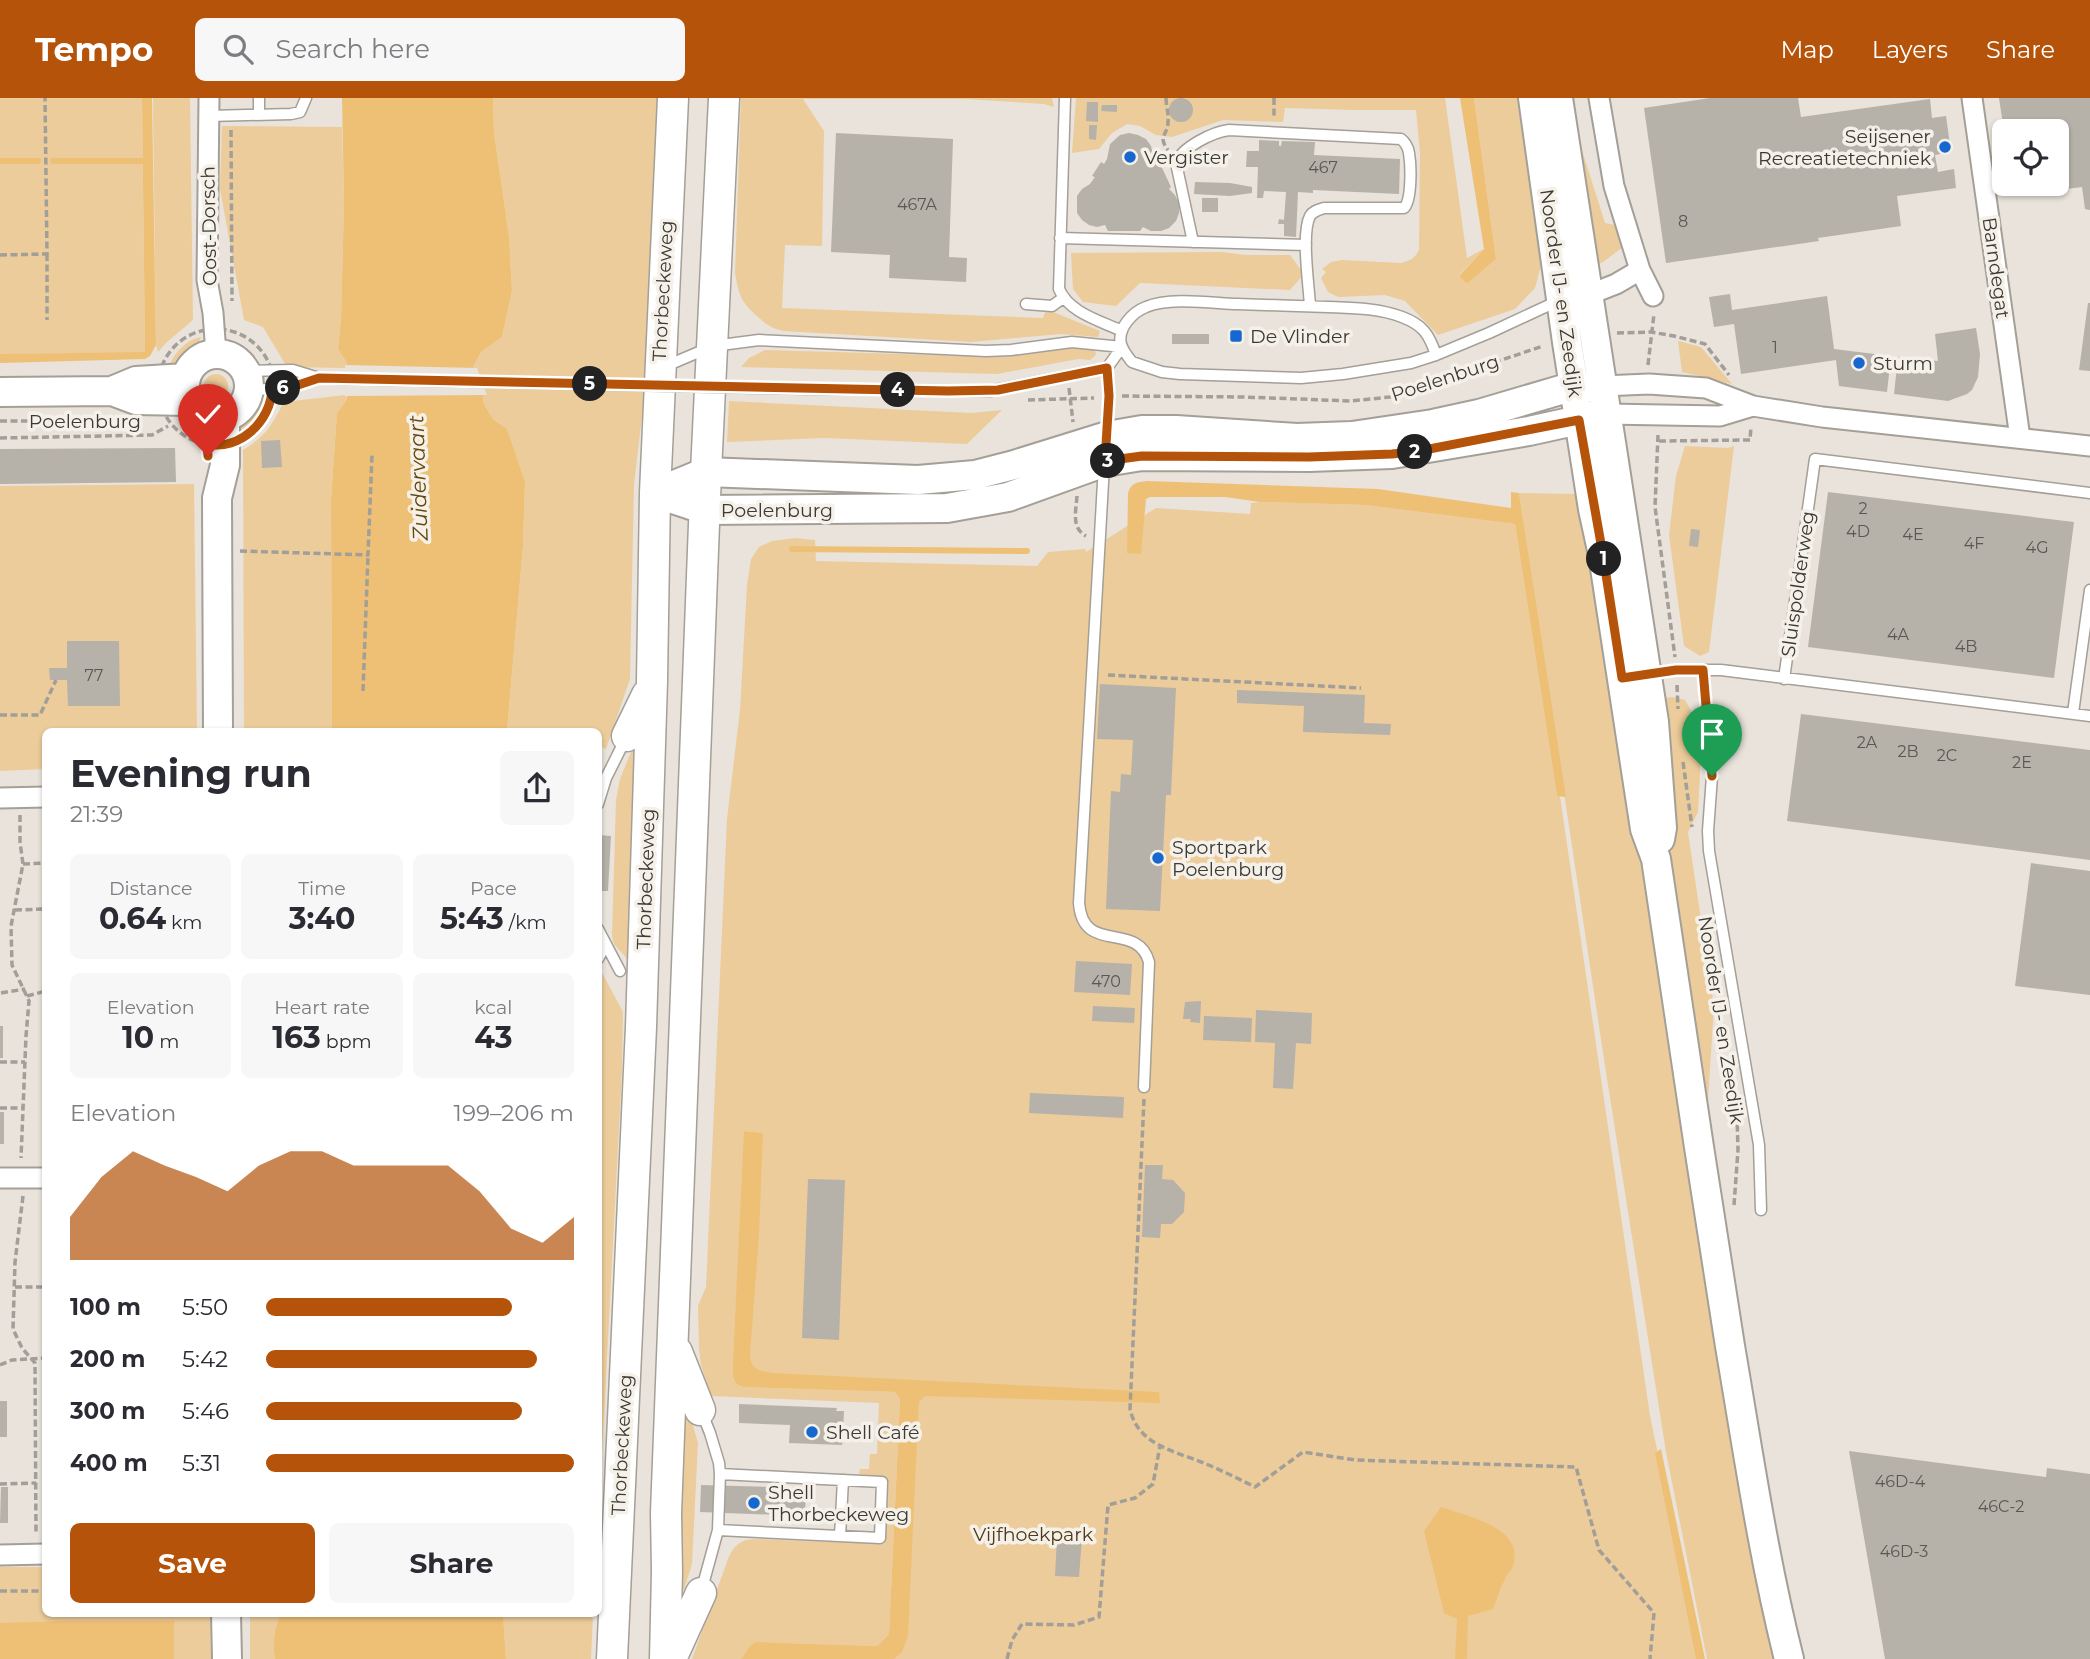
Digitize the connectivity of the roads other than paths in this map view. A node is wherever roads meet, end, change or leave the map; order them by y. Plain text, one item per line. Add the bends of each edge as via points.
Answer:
1 (259, 98) edge
2 (306, 98) edge
3 (673, 98) edge
4 (724, 98) edge
5 (1065, 98) edge
6 (1533, 98) edge
7 (1558, 98) edge
8 (1600, 98) edge
9 (1972, 98) edge
10 (209, 107) edge
11 (259, 114) junction
12 (1060, 238) junction
13 (1193, 242) junction
14 (1306, 245) junction
15 (1640, 270) junction
16 (1653, 296) dead end
17 (1063, 298) junction
18 (1575, 298) junction
19 (1026, 304) dead end
20 (1310, 306) junction
21 (1122, 331) junction
22 (221, 339) junction
23 (713, 346) junction
24 (1122, 347) junction
25 (1436, 355) junction
26 (1107, 368) junction
27 (660, 369) junction
28 (319, 378) junction
29 (259, 380) junction
30 (1602, 386) junction
31 (1574, 389) junction
32 (0, 392) edge
33 (182, 405) junction
34 (1752, 406) junction
35 (1606, 414) junction
36 (1579, 420) junction
37 (2021, 438) junction
38 (2090, 446) edge
39 (1106, 449) junction
40 (706, 472) junction
41 (655, 493) junction
42 (2090, 493) edge
43 (706, 510) junction
44 (2090, 590) edge
45 (1703, 670) junction
46 (1634, 676) junction
47 (1784, 678) junction
48 (652, 681) junction
49 (2073, 713) junction
50 (2090, 716) edge
51 (218, 728) edge
52 (627, 736) joint
53 (602, 791) edge
54 (42, 797) edge
55 (0, 798) edge
56 (602, 936) edge
57 (606, 944) junction
58 (610, 965) edge
59 (641, 1027) junction
60 (1144, 1087) road end
61 (1761, 1210) dead end
62 (673, 1342) junction
63 (700, 1410) joint
64 (720, 1474) junction
65 (843, 1480) junction
66 (718, 1530) junction
67 (840, 1536) junction
68 (41, 1554) edge
69 (0, 1555) edge
70 (701, 1593) joint
71 (226, 1617) edge
72 (227, 1659) edge
73 (612, 1659) edge
74 (665, 1659) edge
75 (671, 1659) edge
76 (1789, 1659) edge

1 - 11 lane
2 - 11 lane via 300,112
3 - 27 main road, Thorbeckeweg
4 - 23 main road
5 - 12 lane
6 - 18 street, Noorder IJ- en Zeedijk
7 - 18 street, Noorder IJ- en Zeedijk
8 - 15 street via 1614,186
9 - 37 street, Barndegat
10 - 11 lane via 231,115
10 - 22 street, Oost-Dorsch via 207,280
12 - 13 lane
12 - 17 lane via 1059,289
13 - 14 lane
13 - 14 lane via 1177,159 1208,136 1220,131 1274,132 1395,137 1407,144 1408,205 1314,211
14 - 20 lane
15 - 16 street
15 - 18 street
17 - 19 lane via 1052,306
17 - 21 lane via 1070,306
18 - 25 lane, Poelenburg
18 - 30 street, Noorder IJ- en Zeedijk via 1596,337
18 - 31 street, Noorder IJ- en Zeedijk via 1567,342
20 - 21 lane, Poelenburg via 1163,304 1136,312
20 - 25 lane, Poelenburg via 1367,309 1403,318 1422,327
21 - 24 lane
22 - 29 street via 229,357
22 - 33 street via 192,366
23 - 24 lane via 759,340 986,351 1072,342
23 - 27 lane
23 - 40 main road
24 - 25 lane, Poelenburg via 1132,362 1162,372 1245,377 1343,374
24 - 26 lane
26 - 28 lane, bridge via 990,391
26 - 39 lane
27 - 41 main road, Thorbeckeweg
28 - 29 lane via 295,386
28 - 29 lane via 293,370
29 - 33 street via 233,413
30 - 31 street, Poelenburg
30 - 34 street via 1706,388
30 - 35 street, Noorder IJ- en Zeedijk
31 - 36 street, Noorder IJ- en Zeedijk
31 - 39 street, Poelenburg via 1433,424 1352,436 1297,438 1142,430
32 - 33 street, Poelenburg via 112,391 136,400
33 - 51 street via 216,445 225,465 218,498
34 - 35 street via 1720,416
34 - 37 street
35 - 36 street, Poelenburg
35 - 46 street, Noorder IJ- en Zeedijk
36 - 39 street, Poelenburg via 1392,454 1142,456
36 - 46 street, Noorder IJ- en Zeedijk via 1603,555
37 - 38 street
39 - 40 street, Poelenburg via 975,475 919,480
39 - 43 street, Poelenburg via 1008,497 947,508
39 - 60 lane via 1080,914 1091,931 1138,944 1146,952
40 - 41 street, Poelenburg
40 - 43 main road
41 - 43 street, Poelenburg
41 - 48 main road, Thorbeckeweg
42 - 47 lane, Sluispolderweg via 1815,458
43 - 62 main road
44 - 49 lane
45 - 46 lane
45 - 47 lane
45 - 61 lane via 1712,776 1709,851 1759,1145
46 - 76 street, Noorder IJ- en Zeedijk via 1645,829 1656,859 1751,1470
47 - 49 lane, Sluispolderweg
48 - 52 main road
48 - 59 main road, Thorbeckeweg
49 - 50 lane, Sluispolderweg
52 - 53 lane
54 - 55 street
56 - 57 lane, Thorbeckeweg
57 - 58 lane, Thorbeckeweg
57 - 58 lane, Thorbeckeweg
58 - 59 main road
59 - 73 main road, Thorbeckeweg
62 - 63 main road
62 - 74 main road
63 - 64 lane
64 - 65 lane
64 - 66 lane
65 - 67 lane
65 - 67 lane via 882,1482 880,1538
66 - 67 lane
66 - 70 lane
68 - 69 street
70 - 75 main road
71 - 72 street

